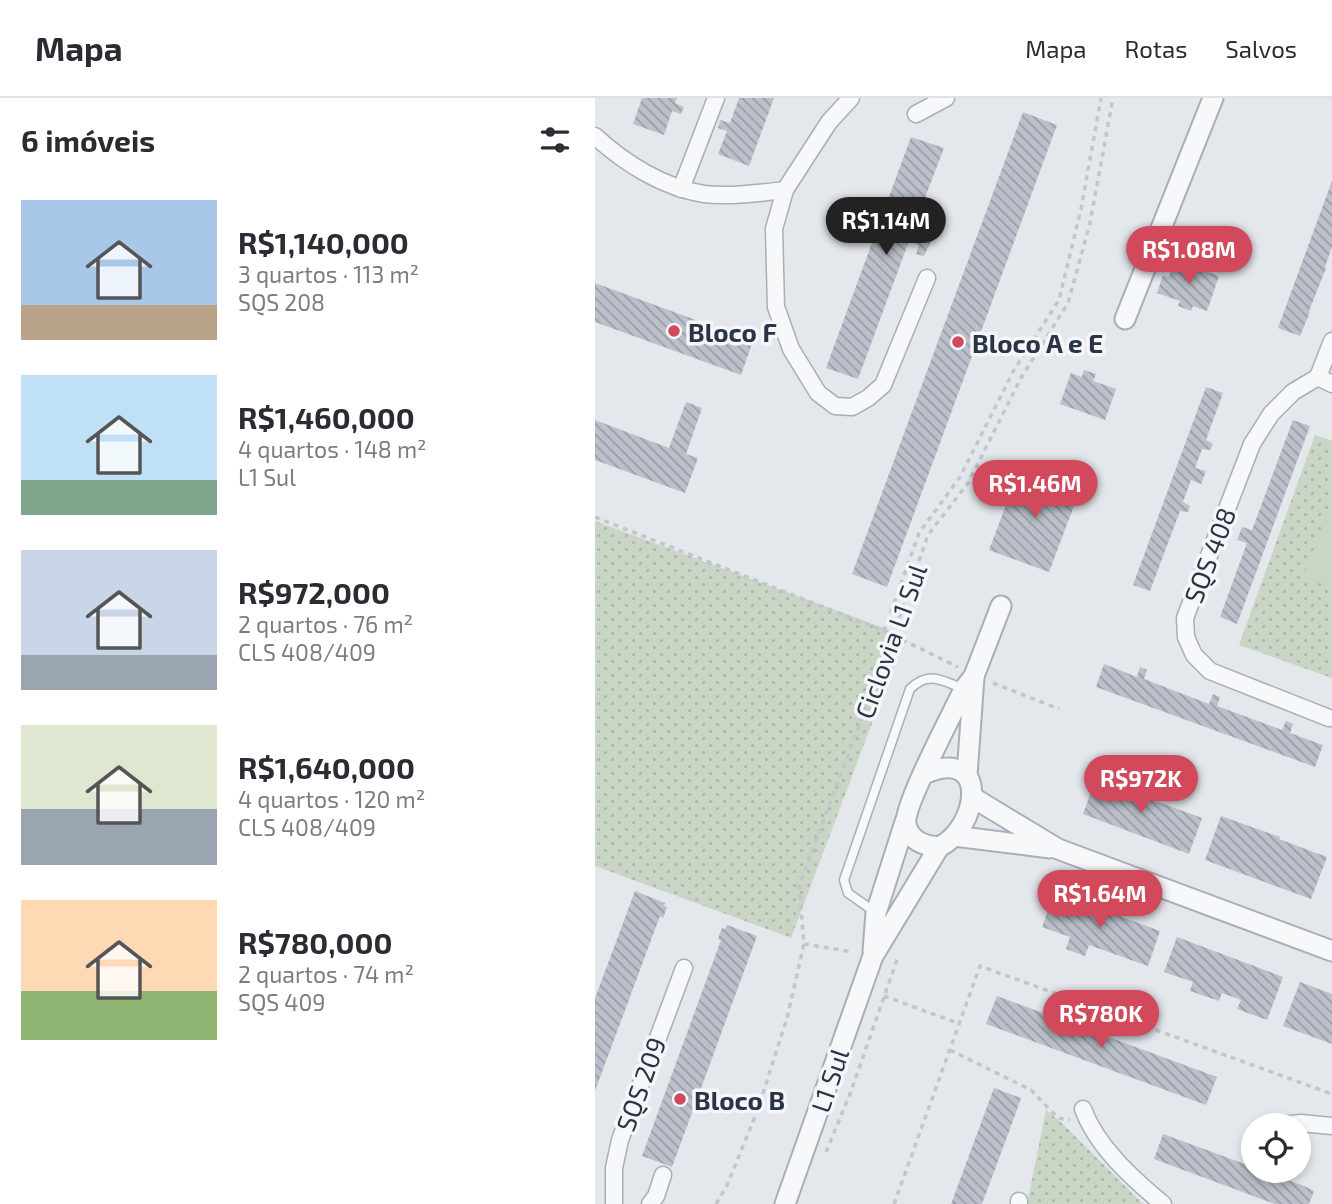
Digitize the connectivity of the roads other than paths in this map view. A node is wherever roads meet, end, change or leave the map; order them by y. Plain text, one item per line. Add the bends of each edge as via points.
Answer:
1 (716, 98) edge
2 (851, 98) edge
3 (946, 98) edge
4 (1213, 98) edge
5 (916, 114) dead end
6 (595, 136) edge
7 (681, 189) junction
8 (785, 191) junction
9 (927, 278) dead end
10 (1125, 319) dead end
11 (1332, 341) edge
12 (1325, 381) edge
13 (1001, 606) dead end
14 (969, 682) junction
15 (1329, 718) dead end
16 (924, 774) junction
17 (967, 775) junction
18 (972, 797) junction
19 (905, 822) junction
20 (947, 842) junction
21 (1058, 849) junction
22 (876, 913) junction
23 (1332, 951) edge
24 (873, 956) junction
25 (684, 968) dead end
26 (1086, 1116) road end
27 (1311, 1124) edge
28 (1332, 1126) edge
29 (663, 1175) dead end
30 (614, 1204) edge
31 (650, 1204) edge
32 (785, 1204) edge
33 (1163, 1204) edge

1 - 7 street
2 - 8 street via 828,122
3 - 5 street
4 - 10 street
6 - 7 street via 643,171
7 - 8 street via 706,194
8 - 9 street via 774,229 776,307 791,349 818,393 835,406 852,407 883,386
11 - 12 street, SQS 408
12 - 15 street, SQS 408 via 1293,392 1271,414 1252,444 1185,618 1186,637 1194,655 1210,671
13 - 14 street
14 - 16 street
14 - 17 street
14 - 22 lane via 929,677 910,689 844,880 848,893
16 - 17 street via 947,767
16 - 19 street
17 - 18 street
18 - 20 street via 965,818
18 - 21 street
19 - 20 street via 909,834 926,846
19 - 22 street, L1 Sul
20 - 21 street
20 - 24 street, L1 Sul
21 - 23 street
22 - 24 street, L1 Sul
24 - 32 street, L1 Sul
25 - 30 street, SQS 209 via 619,1140
26 - 33 street via 1120,1164
27 - 28 street
29 - 31 street

